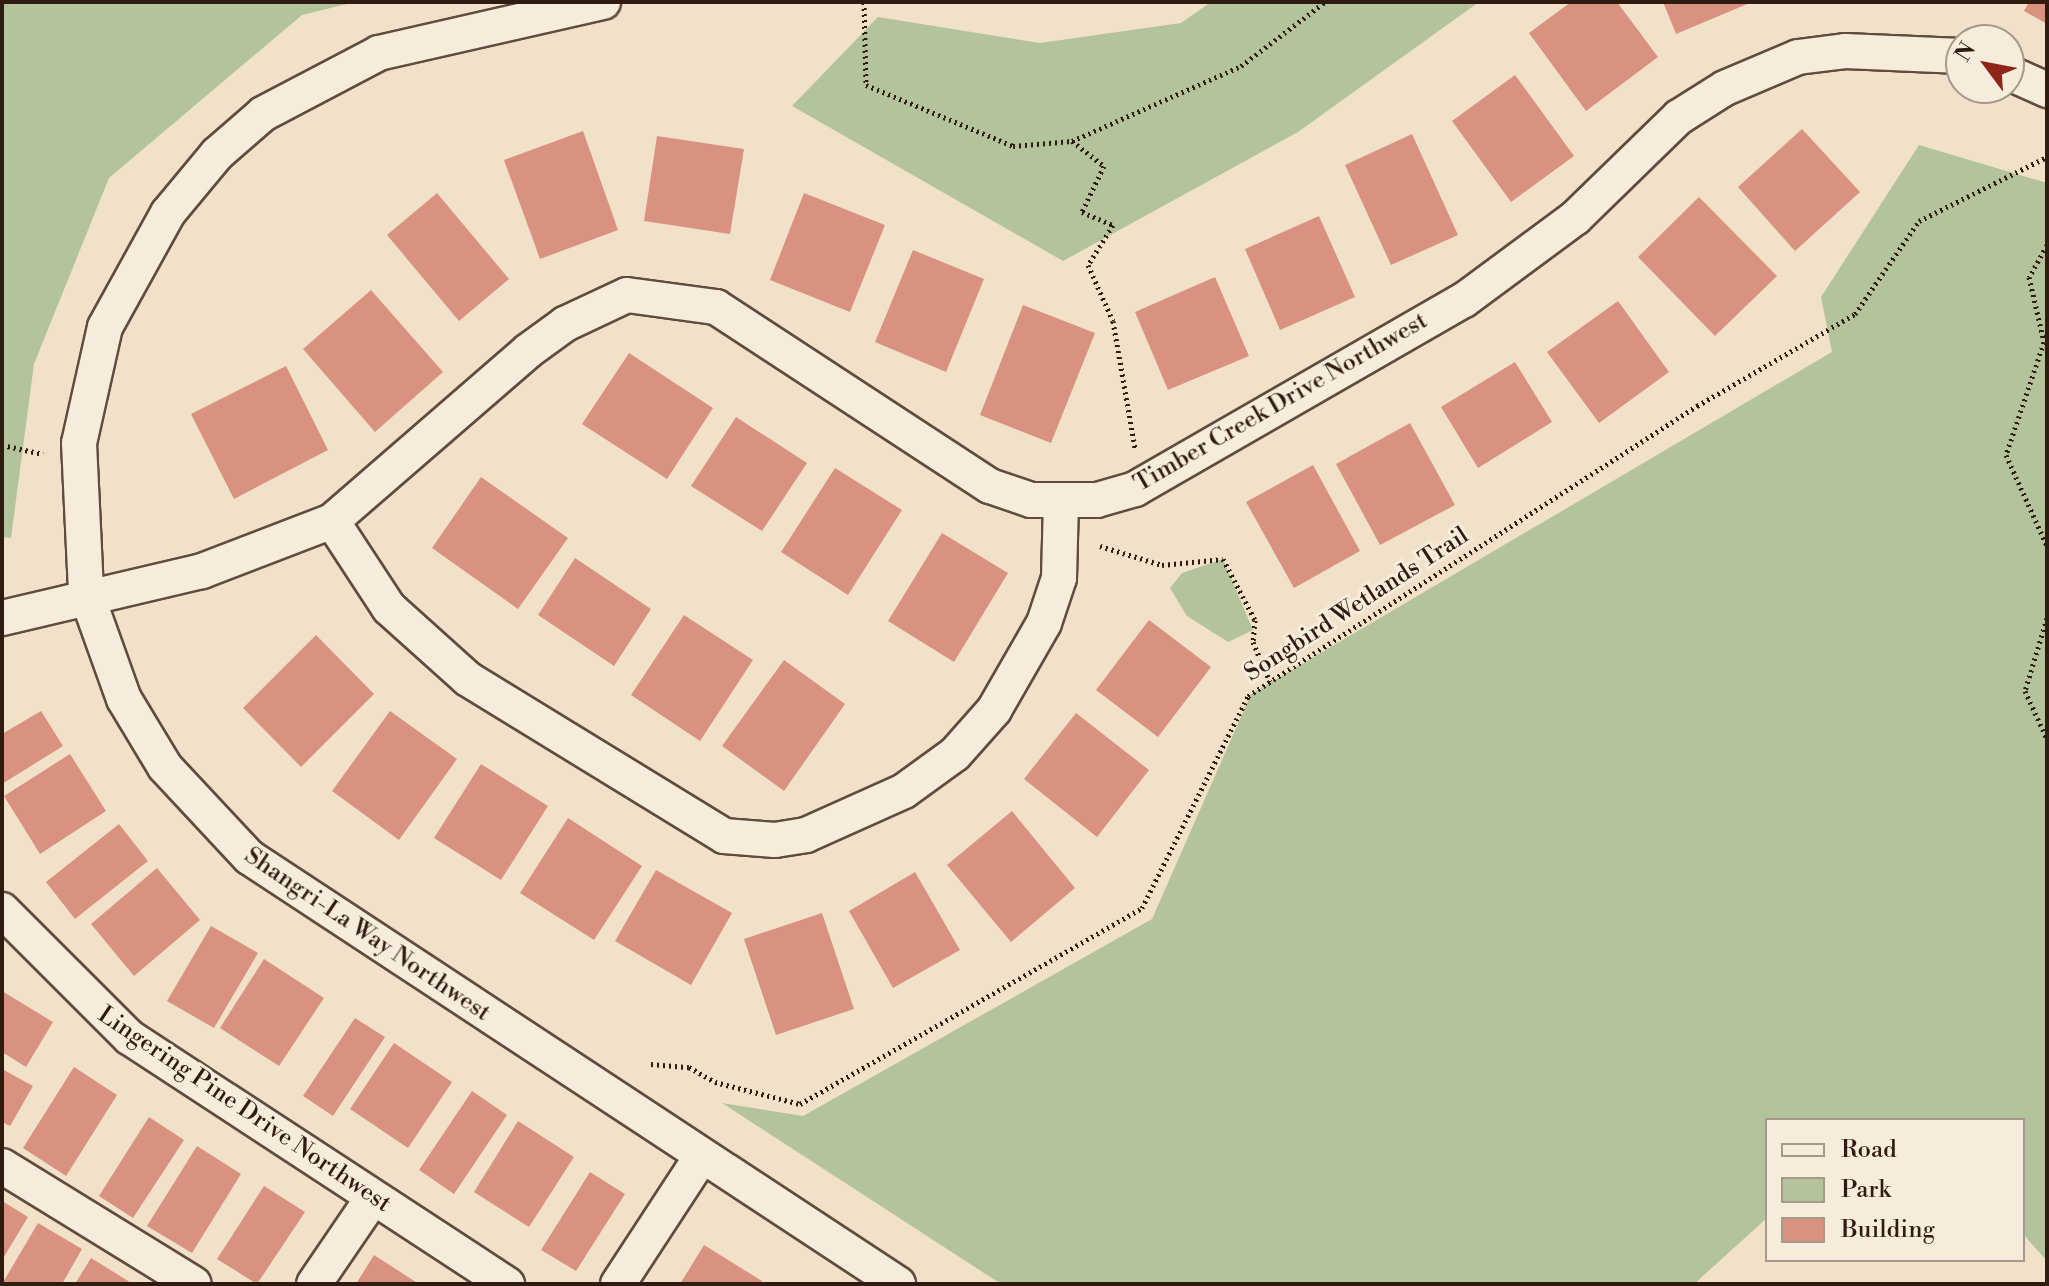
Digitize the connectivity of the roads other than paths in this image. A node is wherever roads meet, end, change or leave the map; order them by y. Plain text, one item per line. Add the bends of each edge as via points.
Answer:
1 (603, 2) edge
2 (1945, 55) edge
3 (2025, 80) edge
4 (2047, 90) edge
5 (1061, 502) junction
6 (332, 521) junction
7 (86, 593) junction
8 (2, 618) edge
9 (2, 910) edge
10 (701, 1157) junction
11 (2, 1166) edge
12 (372, 1199) junction
13 (194, 1284) edge
14 (314, 1284) edge
15 (507, 1284) edge
16 (618, 1284) edge
17 (898, 1284) edge

1 - 7 street, Shangri-La Way Northwest via 379,53 263,114 217,154 168,213 105,327 79,443
2 - 5 street, Timber Creek Drive Northwest via 1845,51 1749,75 1679,117 1575,218 1464,300 1135,489
3 - 4 street
5 - 6 street, Timber Creek Drive Northwest via 990,486 951,465 716,307 627,295 565,324 528,351
5 - 6 street via 1059,578 1044,623 994,710 955,754 904,791 806,835 775,840 724,836 468,679 389,608
6 - 7 street, Timber Creek Drive Northwest via 202,571
7 - 8 street, Timber Creek Drive Northwest
7 - 10 street, Shangri-La Way Northwest via 124,699 165,767 249,857
9 - 12 street, Lingering Pine Drive Northwest via 129,1037
10 - 16 street
10 - 17 street, Shangri-La Way Northwest
11 - 13 street
12 - 14 street
12 - 15 street, Lingering Pine Drive Northwest

